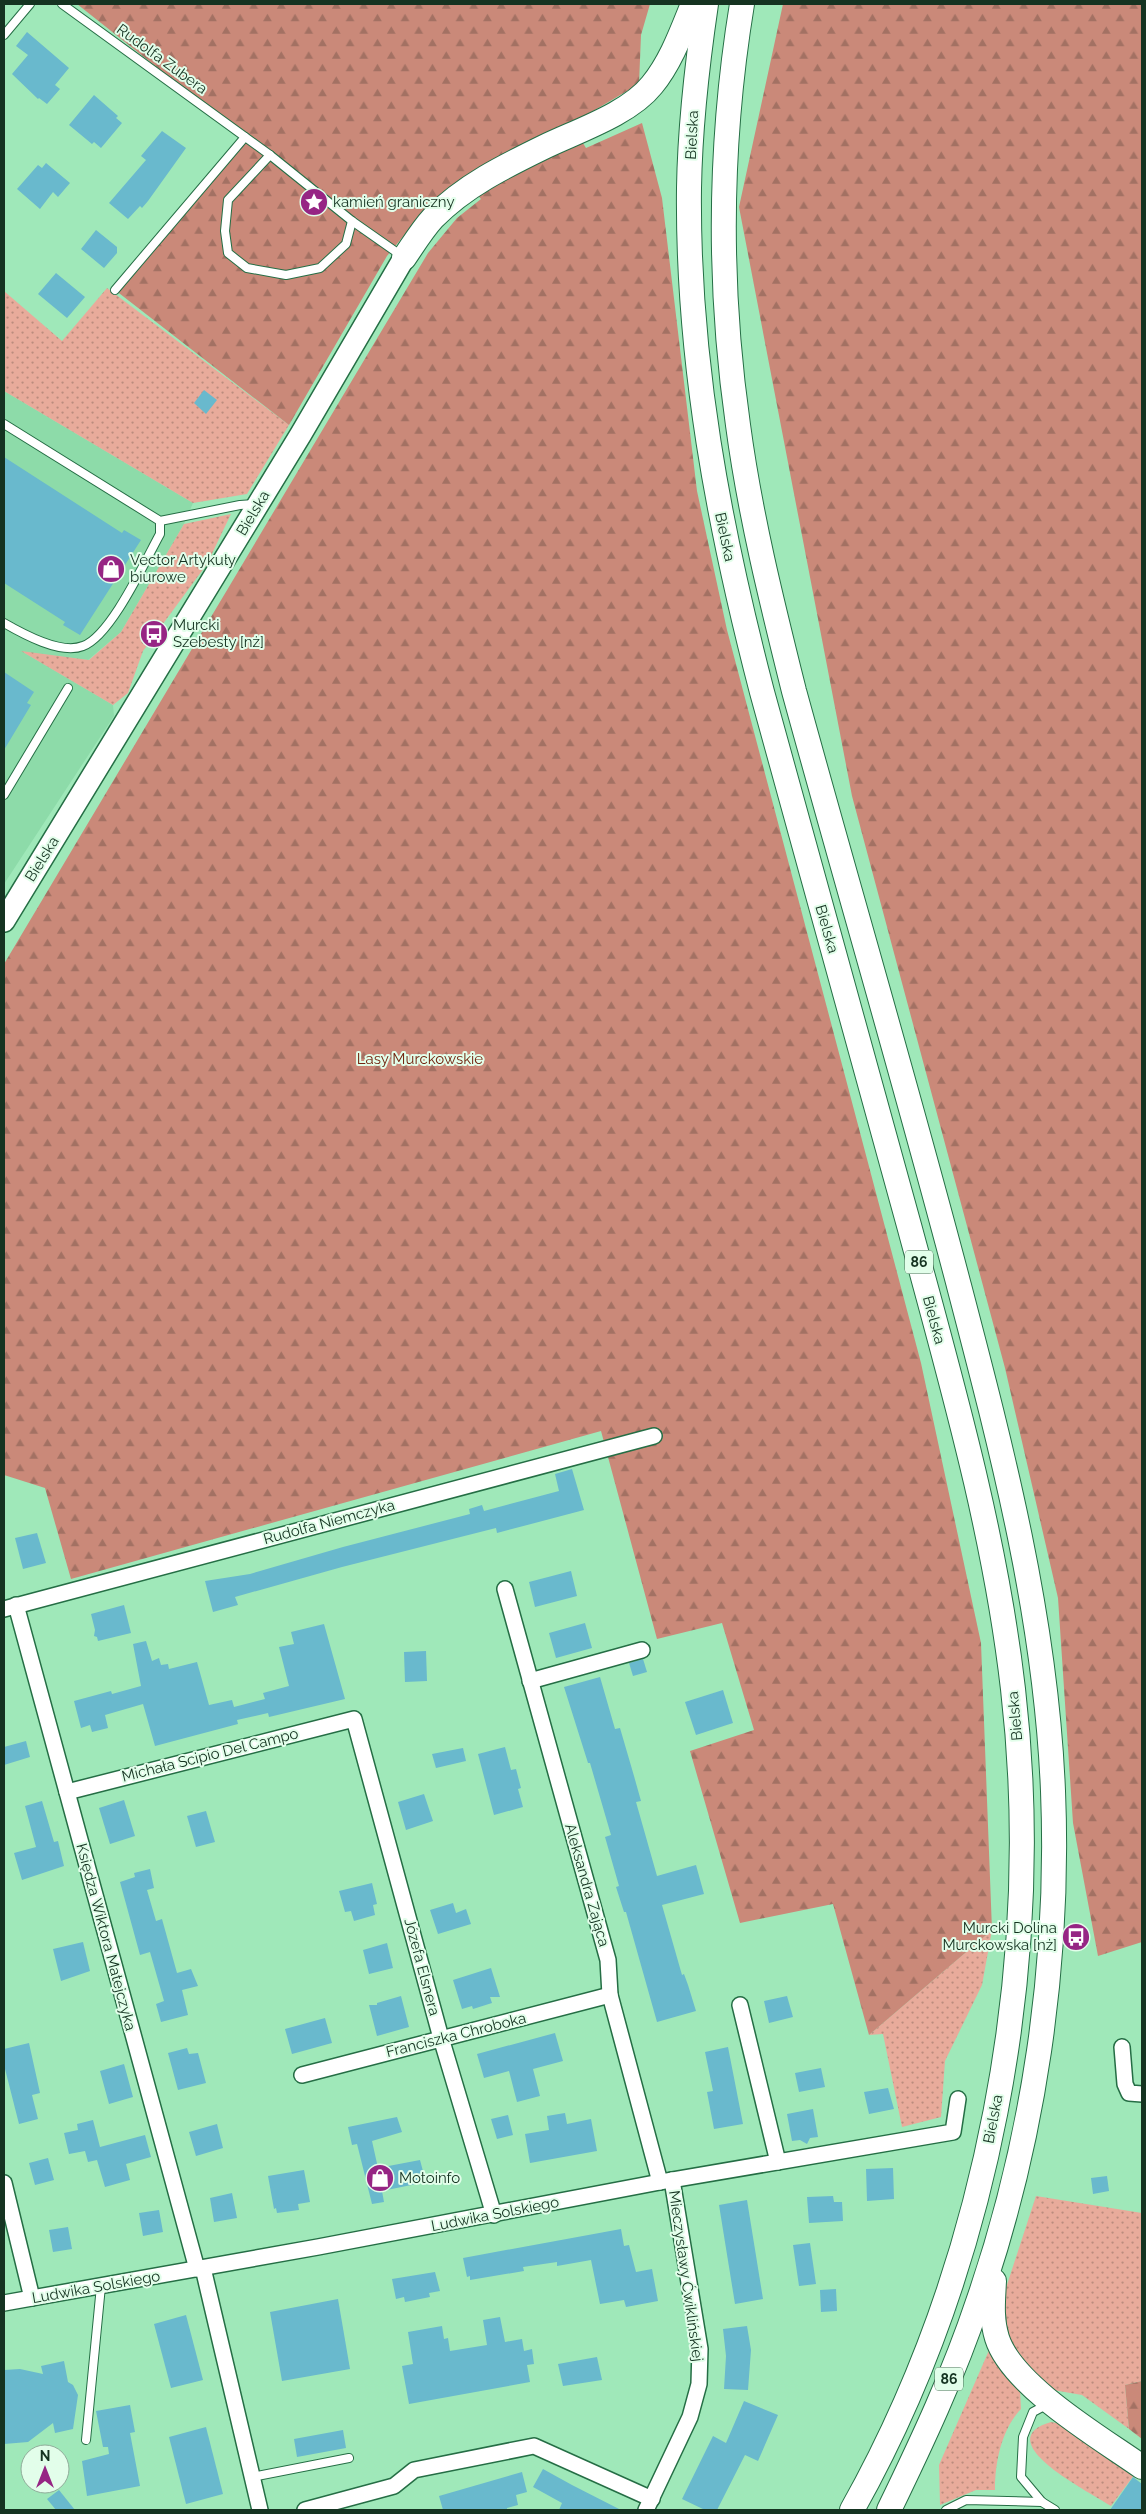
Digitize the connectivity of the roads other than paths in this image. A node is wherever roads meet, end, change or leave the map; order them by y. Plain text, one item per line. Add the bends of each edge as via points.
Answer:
1 (30, 4) edge
2 (62, 4) edge
3 (693, 4) edge
4 (706, 4) edge
5 (741, 7) edge
6 (4, 35) edge
7 (246, 137) junction
8 (270, 155) junction
9 (352, 221) junction
10 (404, 258) junction
11 (115, 290) dead end
12 (4, 424) edge
13 (258, 504) junction
14 (160, 521) junction
15 (4, 623) edge
16 (68, 688) dead end
17 (4, 795) edge
18 (4, 921) edge
19 (654, 1436) dead end
20 (505, 1590) dead end
21 (10, 1607) edge
22 (642, 1650) dead end
23 (530, 1681) junction
24 (354, 1719) joint
25 (66, 1792) junction
26 (610, 1995) junction
27 (740, 2005) dead end
28 (441, 2038) junction
29 (1122, 2047) dead end
30 (302, 2075) dead end
31 (1142, 2094) edge
32 (958, 2099) dead end
33 (778, 2162) junction
34 (666, 2181) junction
35 (4, 2183) edge
36 (494, 2215) junction
37 (997, 2242) junction
38 (200, 2269) junction
39 (101, 2286) junction
40 (32, 2298) junction
41 (4, 2303) edge
42 (1052, 2402) junction
43 (86, 2440) dead end
44 (349, 2458) dead end
45 (1142, 2467) edge
46 (252, 2477) junction
47 (1042, 2502) junction
48 (649, 2505) edge
49 (260, 2510) edge
50 (305, 2510) edge
51 (852, 2510) edge
52 (889, 2510) edge
53 (946, 2510) edge
54 (1055, 2510) edge

1 - 6 lane
2 - 7 lane, Rudolfa Zubera
3 - 10 main road via 670,56 651,86 614,113 511,163 453,200 432,219
4 - 51 main road, Bielska / 86 via 692,126 690,238 701,390 713,474 728,554 762,692 964,1432 995,1568 1016,1730 1021,1834 1018,1930 1009,2025 992,2124 964,2237 933,2331 894,2426
5 - 37 main road, 86 via 724,153 723,210 728,332 747,484 794,691 992,1411 1029,1578 1044,1688 1053,1794 1051,1933 1035,2070
7 - 8 lane, Rudolfa Zubera
7 - 11 lane
8 - 9 lane, Rudolfa Zubera
8 - 9 lane via 228,200 225,231 228,253 247,268 286,275 320,268 346,244
9 - 10 lane, Rudolfa Zubera
10 - 13 street, Bielska
12 - 14 lane
13 - 14 lane
13 - 18 street, Bielska
14 - 15 lane via 160,534 107,628 83,646 57,648
16 - 17 lane
19 - 21 street, Rudolfa Niemczyka
20 - 23 street, Aleksandra Zająca
21 - 25 street, Księdza Wiktora Matejczyka
22 - 23 street
23 - 26 street, Aleksandra Zająca via 608,1960
24 - 25 street, Michała Scipio Del Campo
24 - 28 street, Józefa Elsnera
25 - 38 street, Księdza Wiktora Matejczyka
26 - 28 street, Franciszka Chroboka
26 - 34 street, Aleksandra Zająca
27 - 33 street
28 - 30 street, Franciszka Chroboka
28 - 36 street, Józefa Elsnera
29 - 31 street via 1125,2084 1129,2093
32 - 33 street, Ludwika Solskiego via 953,2132
33 - 34 street, Ludwika Solskiego
34 - 36 street, Ludwika Solskiego
34 - 48 street, Mieczysławy Ćwiklińskiej via 700,2349 700,2384 690,2417
35 - 40 street
36 - 38 street, Ludwika Solskiego
37 - 42 main road via 992,2317 998,2339 1016,2371
37 - 52 main road, 86 via 960,2352
38 - 39 street, Ludwika Solskiego
38 - 46 street, Księdza Wiktora Matejczyka
39 - 40 street, Ludwika Solskiego
39 - 43 lane
40 - 41 street, Ludwika Solskiego
42 - 45 main road
42 - 47 lane via 1032,2412 1023,2436 1021,2477
44 - 46 lane
46 - 49 street, Księdza Wiktora Matejczyka
47 - 53 lane via 966,2500
47 - 54 lane
48 - 50 street via 534,2446 414,2470 394,2486

